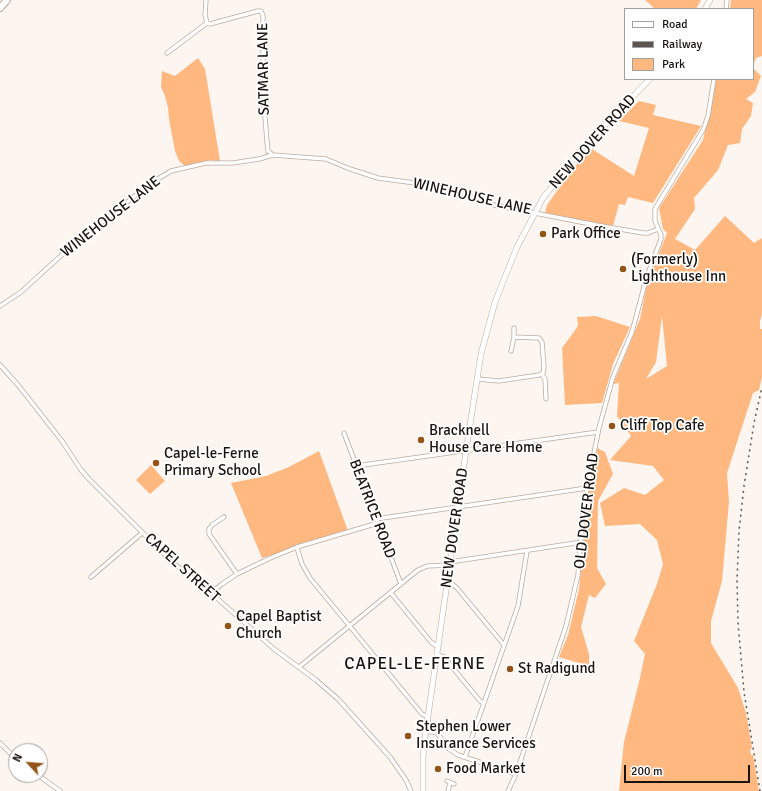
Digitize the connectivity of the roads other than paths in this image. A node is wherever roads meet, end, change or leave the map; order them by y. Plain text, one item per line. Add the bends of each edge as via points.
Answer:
1 (7, 0) edge
2 (206, 0) edge
3 (0, 8) edge
4 (208, 23) junction
5 (167, 52) dead end
6 (649, 80) edge
7 (714, 80) edge
8 (273, 155) junction
9 (535, 212) junction
10 (658, 229) junction
11 (0, 306) edge
12 (514, 328) dead end
13 (514, 337) junction
14 (511, 351) dead end
15 (0, 366) edge
16 (542, 374) junction
17 (477, 379) junction
18 (546, 399) dead end
19 (598, 432) junction
20 (344, 433) dead end
21 (466, 451) junction
22 (356, 466) junction
23 (587, 488) junction
24 (459, 507) junction
25 (224, 517) dead end
26 (377, 521) junction
27 (142, 533) junction
28 (582, 542) junction
29 (297, 548) junction
30 (527, 551) junction
31 (450, 563) junction
32 (237, 574) junction
33 (91, 578) dead end
34 (448, 583) junction
35 (401, 584) junction
36 (211, 593) junction
37 (391, 593) junction
38 (349, 627) junction
39 (439, 645) junction
40 (504, 645) junction
41 (437, 655) junction
42 (299, 667) junction
43 (484, 702) junction
44 (428, 717) junction
45 (426, 731) junction
46 (0, 743) edge
47 (8, 751) edge
48 (465, 757) junction
49 (516, 774) junction
50 (48, 782) edge
51 (450, 783) dead end
52 (60, 791) edge
53 (411, 791) edge
54 (423, 791) edge
55 (448, 791) edge
56 (508, 791) edge

1 - 3 highway
2 - 4 street
4 - 5 street
4 - 8 street, SATMAR LANE via 261,11 266,128 268,151
6 - 9 main road, NEW DOVER ROAD via 578,153
7 - 10 street, OLD DOVER ROAD via 703,130 656,207 654,217
8 - 9 street, WINEHOUSE LANE via 326,159 378,178 452,190 494,205
8 - 11 street, WINEHOUSE LANE via 233,163 206,163 171,171 151,183 65,252 21,292
9 - 10 street, WINEHOUSE LANE via 643,233
9 - 17 main road, NEW DOVER ROAD via 499,289 487,327
10 - 19 street, OLD DOVER ROAD via 660,242 647,276 632,332 613,377
12 - 13 street
13 - 14 street
13 - 16 street via 540,339 544,367
15 - 27 street, CAPEL STREET via 62,440 85,475
16 - 17 street via 499,381
16 - 18 street via 545,379
17 - 21 main road, NEW DOVER ROAD
19 - 21 street
19 - 23 street, OLD DOVER ROAD
20 - 22 street, BEATRICE ROAD
21 - 22 street
21 - 24 main road, NEW DOVER ROAD
22 - 26 street, BEATRICE ROAD
23 - 24 street
23 - 28 street, OLD DOVER ROAD
24 - 26 street
24 - 31 main road, NEW DOVER ROAD
25 - 32 street via 212,525 209,532
26 - 29 street
26 - 35 street, BEATRICE ROAD
27 - 33 street
27 - 36 street, CAPEL STREET via 172,562
28 - 30 street
28 - 49 street, OLD DOVER ROAD via 578,575 566,626
29 - 32 street
29 - 38 street via 305,571
30 - 31 street
30 - 40 street via 519,599
31 - 34 main road, NEW DOVER ROAD
31 - 35 street via 425,566
32 - 36 street
34 - 39 main road, NEW DOVER ROAD
34 - 40 street via 457,588
35 - 37 street
36 - 42 street, CAPEL STREET via 274,649
37 - 38 street
37 - 39 street via 431,642
38 - 42 street
38 - 44 street via 423,716
39 - 41 main road, NEW DOVER ROAD
40 - 43 street
41 - 43 street via 444,657
41 - 44 main road, NEW DOVER ROAD
42 - 53 street, CAPEL STREET via 346,707 390,757
43 - 48 street
44 - 45 main road, NEW DOVER ROAD
45 - 48 street via 437,734 451,750
45 - 54 main road, NEW DOVER ROAD
46 - 47 street
48 - 49 street
49 - 56 street, OLD DOVER ROAD
50 - 52 street
51 - 55 street

